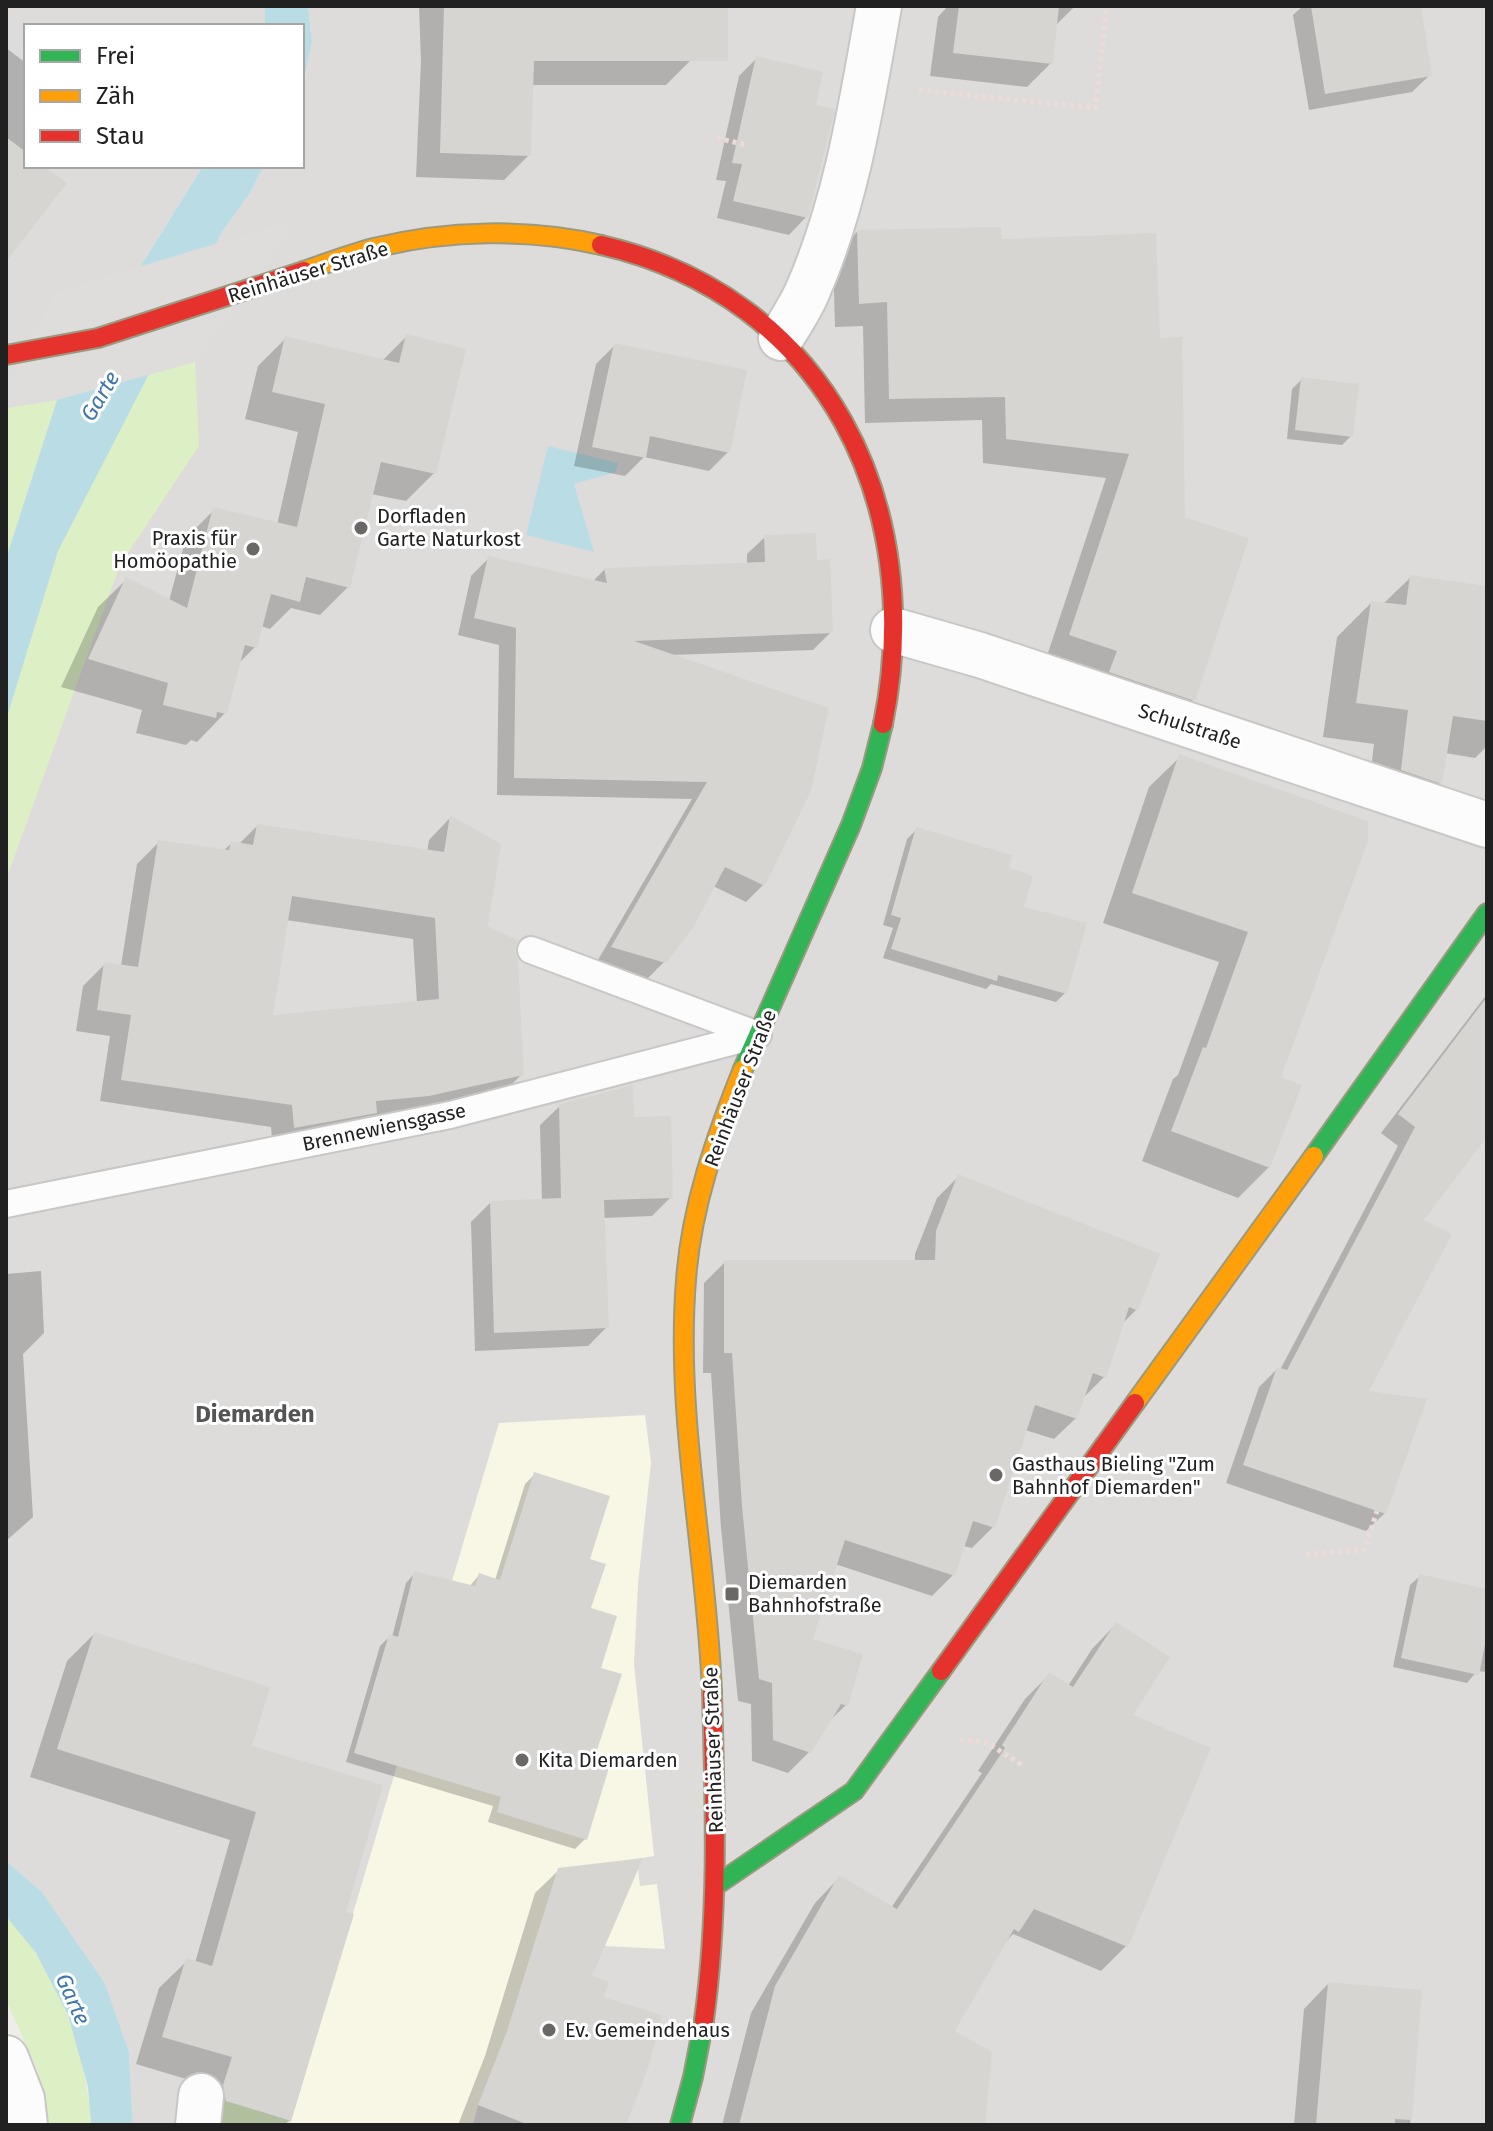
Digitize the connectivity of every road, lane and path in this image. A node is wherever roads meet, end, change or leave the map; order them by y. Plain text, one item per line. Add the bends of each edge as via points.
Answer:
1 (879, 6) edge
2 (1107, 6) edge
3 (917, 89) dead end
4 (717, 138) dead end
5 (746, 145) dead end
6 (781, 338) junction
7 (15, 354) edge
8 (893, 630) junction
9 (1487, 825) edge
10 (1487, 913) edge
11 (531, 950) dead end
12 (758, 1035) junction
13 (6, 1204) edge
14 (1377, 1511) dead end
15 (1306, 1554) dead end
16 (912, 1710) junction
17 (1022, 1765) dead end
18 (715, 1886) junction
19 (6, 2058) edge
20 (25, 2125) edge
21 (680, 2125) edge

1 - 6 street via 847,167 825,246 807,293
2 - 3 path via 1095,108
4 - 5 path
6 - 7 street, Reinhäuser Straße via 691,276 608,244 562,235 484,234 375,248 98,338
6 - 8 street, Reinhäuser Straße via 855,436 884,535
8 - 9 street, Schulstraße
8 - 12 street, Reinhäuser Straße via 891,679 877,751 850,827
10 - 16 street
11 - 12 lane
12 - 13 lane, Brennewiensgasse via 450,1115
12 - 18 street, Reinhäuser Straße via 710,1160 686,1271 682,1336 707,1596 717,1812
14 - 15 path via 1364,1550
16 - 17 path via 958,1740 986,1742
16 - 18 street via 854,1791
18 - 21 street, Reinhäuser Straße via 702,2034
19 - 20 street via 22,2099

